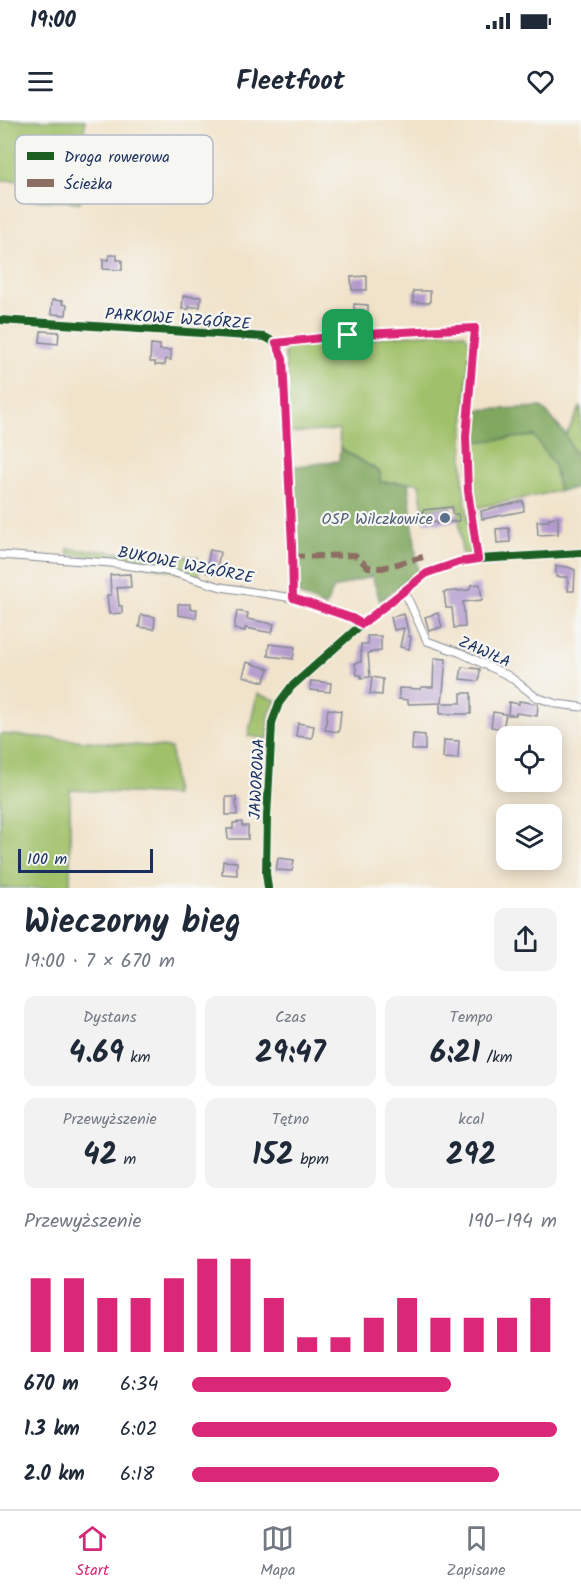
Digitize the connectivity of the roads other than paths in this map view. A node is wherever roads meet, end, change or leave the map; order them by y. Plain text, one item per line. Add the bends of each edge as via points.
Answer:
1 (0, 320) edge
2 (276, 343) junction
3 (581, 553) edge
4 (0, 555) edge
5 (478, 559) junction
6 (404, 590) junction
7 (293, 598) junction
8 (362, 624) junction
9 (581, 707) edge
10 (268, 888) edge

1 - 2 street, PARKOWE WZGÓRZE via 265,337
2 - 5 street via 475,328 466,437 468,491
2 - 7 street via 283,359
3 - 5 street, JAWOROWA
4 - 7 street, BUKOWE WZGÓRZE via 121,564 172,572 221,587
5 - 6 street, JAWOROWA via 427,573
6 - 8 street, JAWOROWA
6 - 9 street, ZAWIŁA via 427,641 502,672 536,697
7 - 8 street, BUKOWE WZGÓRZE
8 - 10 street, JAWOROWA via 291,687 279,703 272,723

